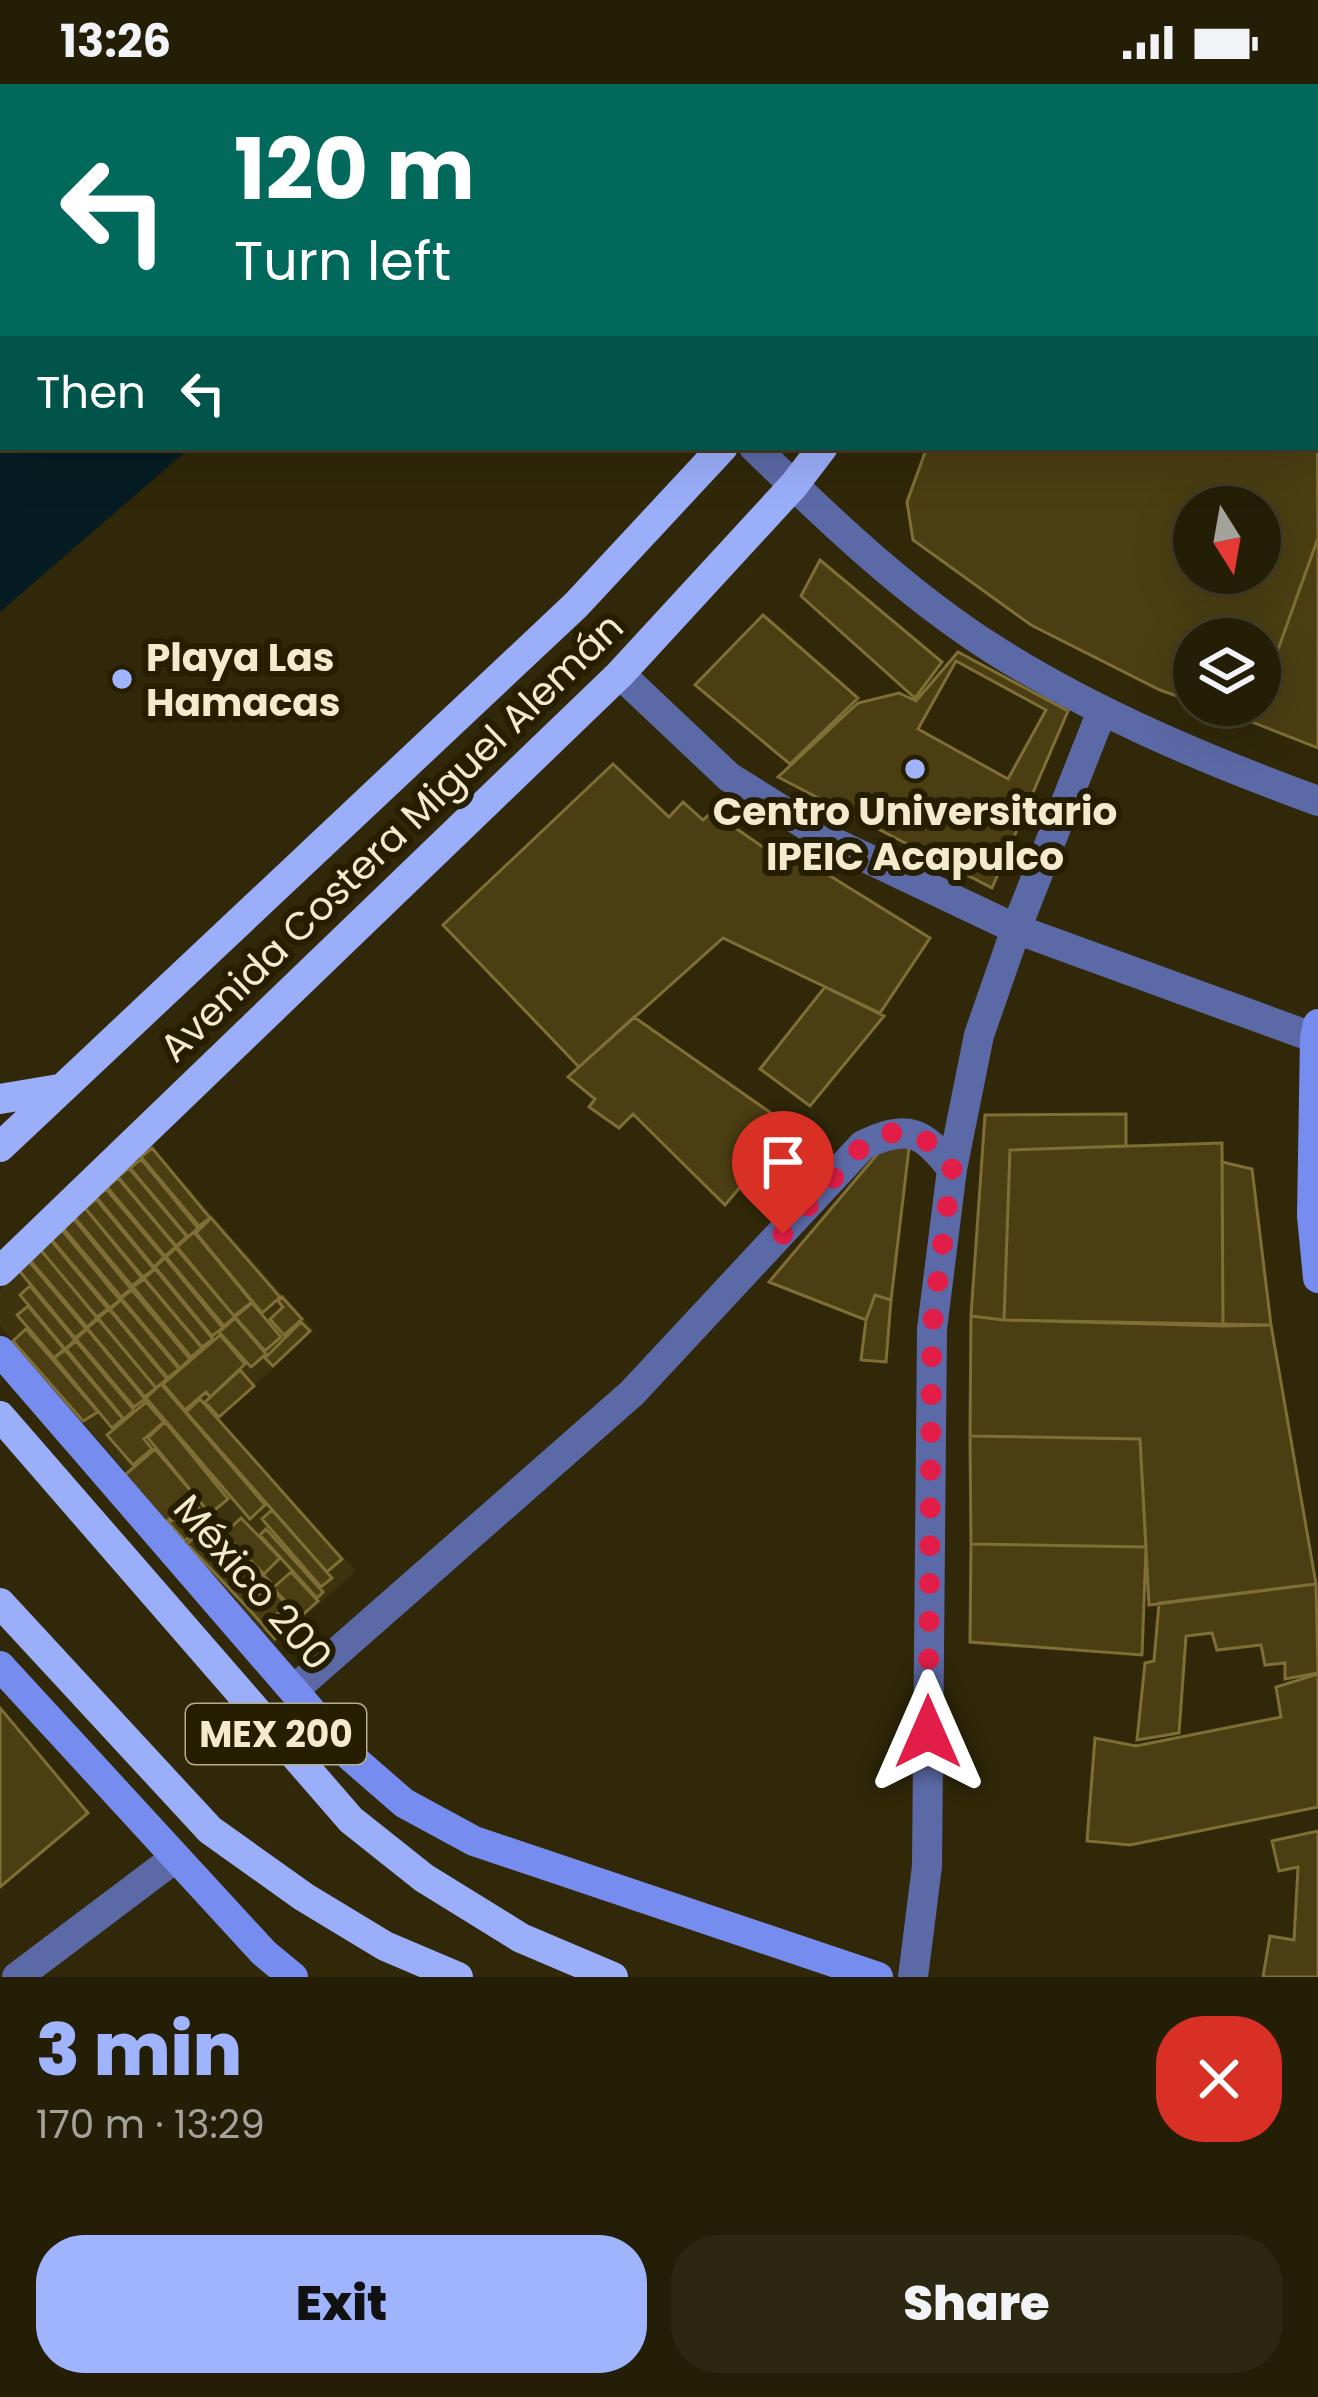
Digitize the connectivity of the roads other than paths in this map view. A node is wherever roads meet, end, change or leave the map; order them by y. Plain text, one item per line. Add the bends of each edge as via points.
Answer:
1 (720, 450) edge
2 (757, 450) edge
3 (821, 450) edge
4 (794, 485) junction
5 (620, 674) junction
6 (1102, 711) junction
7 (1318, 801) edge
8 (1016, 929) junction
9 (1316, 1031) edge
10 (59, 1089) junction
11 (0, 1099) edge
12 (0, 1147) edge
13 (952, 1169) junction
14 (0, 1270) edge
15 (1318, 1278) edge
16 (0, 1351) edge
17 (0, 1416) edge
18 (0, 1603) edge
19 (0, 1666) edge
20 (295, 1689) junction
21 (176, 1858) junction
22 (17, 1977) edge
23 (293, 1977) edge
24 (458, 1977) edge
25 (613, 1977) edge
26 (878, 1977) edge
27 (913, 1977) edge

1 - 10 main road, Avenida Costera Miguel Alemán via 576,605
2 - 4 street
3 - 4 main road, Avenida Costera Miguel Alemán
4 - 5 main road, Avenida Costera Miguel Alemán
4 - 6 street via 900,581 992,648
5 - 8 street via 729,777 836,843
5 - 14 main road, Avenida Costera Miguel Alemán
6 - 7 street
6 - 8 street
8 - 9 street
8 - 13 street via 979,1035
9 - 15 street
10 - 11 main road
10 - 12 main road, Avenida Costera Miguel Alemán
13 - 20 street via 913,1132 863,1145 632,1394
13 - 27 street via 932,1328 927,1866
16 - 20 street, México 200
17 - 25 main road, MEX 200 via 351,1820 424,1878 521,1938
18 - 24 main road, MEX 200 via 210,1830 385,1946
19 - 21 street
20 - 26 street, México 200 via 350,1756 404,1803 474,1841
21 - 22 street
21 - 23 street

